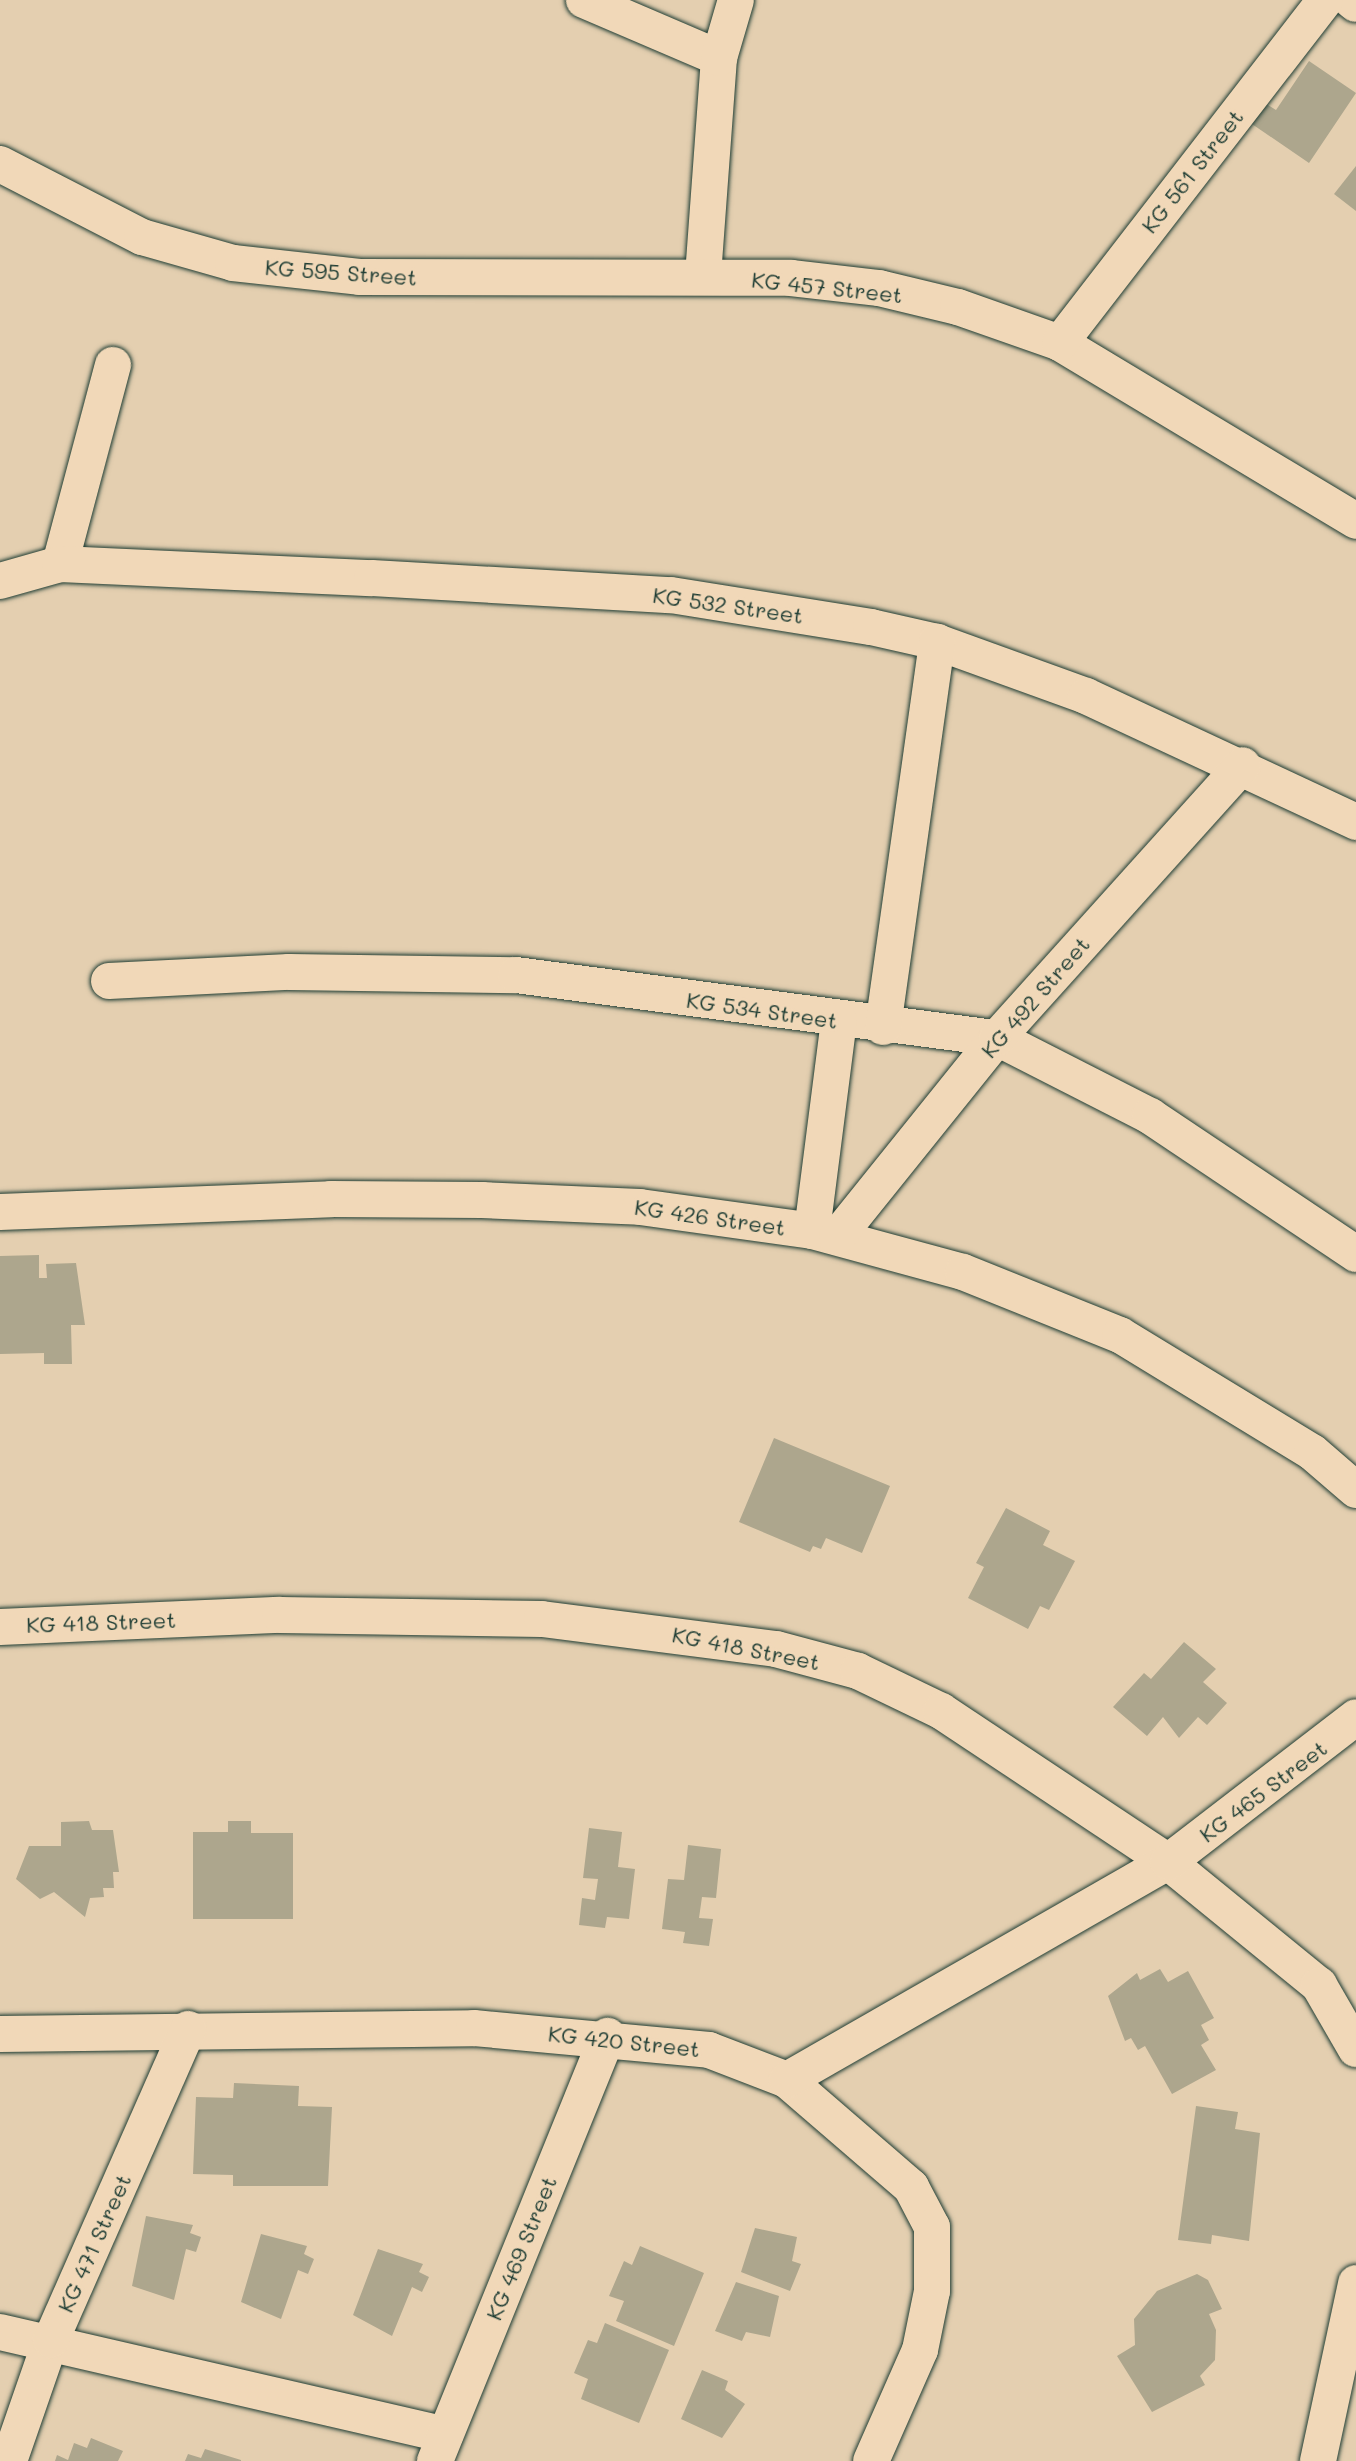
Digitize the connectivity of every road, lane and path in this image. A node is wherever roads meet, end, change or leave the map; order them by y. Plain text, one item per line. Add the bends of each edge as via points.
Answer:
1 (584, 0) edge
2 (736, 0) edge
3 (1325, 0) edge
4 (1351, 0) edge
5 (1356, 4) edge
6 (719, 58) junction
7 (0, 164) edge
8 (703, 276) junction
9 (1060, 343) junction
10 (113, 365) dead end
11 (1356, 521) edge
12 (60, 564) junction
13 (0, 581) edge
14 (937, 642) junction
15 (1243, 765) junction
16 (1356, 822) edge
17 (109, 981) dead end
18 (839, 1021) junction
19 (883, 1027) junction
20 (997, 1038) junction
21 (0, 1212) edge
22 (825, 1234) junction
23 (1356, 1254) edge
24 (1356, 1490) edge
25 (0, 1627) edge
26 (1356, 1717) edge
27 (1168, 1862) junction
28 (188, 2029) junction
29 (0, 2034) edge
30 (608, 2036) junction
31 (1356, 2049) edge
32 (787, 2080) junction
33 (1356, 2283) edge
34 (0, 2332) edge
35 (51, 2340) junction
36 (440, 2448) edge
37 (9, 2461) edge
38 (871, 2461) edge
39 (1318, 2461) edge

1 - 6 street
2 - 6 street
3 - 9 street, KG 561 Street
4 - 5 street
6 - 8 street
7 - 8 street, KG 595 Street via 142,237 233,263 359,277
8 - 9 street, KG 457 Street via 879,288
9 - 11 street, KG 457 Street
10 - 12 street
12 - 13 street, KG 532 Street
12 - 14 street, KG 532 Street via 671,595
14 - 15 street, KG 532 Street via 1086,696
14 - 19 street
15 - 16 street, KG 532 Street
15 - 20 street, KG 492 Street
17 - 18 street, KG 534 Street via 444,971 516,975
18 - 19 street, KG 534 Street
18 - 22 street
19 - 20 street, KG 534 Street
20 - 22 street, KG 492 Street
20 - 23 street, KG 534 Street via 1150,1116
21 - 22 street, KG 426 Street via 331,1199 482,1200 640,1207
22 - 24 street, KG 426 Street via 963,1272 1120,1335 1300,1444
25 - 27 street, KG 418 Street via 456,1615 645,1629 776,1649 858,1671 941,1711
26 - 27 street, KG 465 Street
27 - 31 street, KG 418 Street via 1319,1985
27 - 32 street, KG 465 Street
28 - 29 street, KG 420 Street
28 - 30 street, KG 420 Street via 474,2028
28 - 35 street, KG 471 Street
30 - 32 street, KG 420 Street via 709,2050
30 - 36 street, KG 469 Street
32 - 38 street, KG 420 Street via 911,2187 932,2227 932,2291 920,2350
33 - 39 street
34 - 35 street
35 - 36 street
35 - 37 street, KG 471 Street

